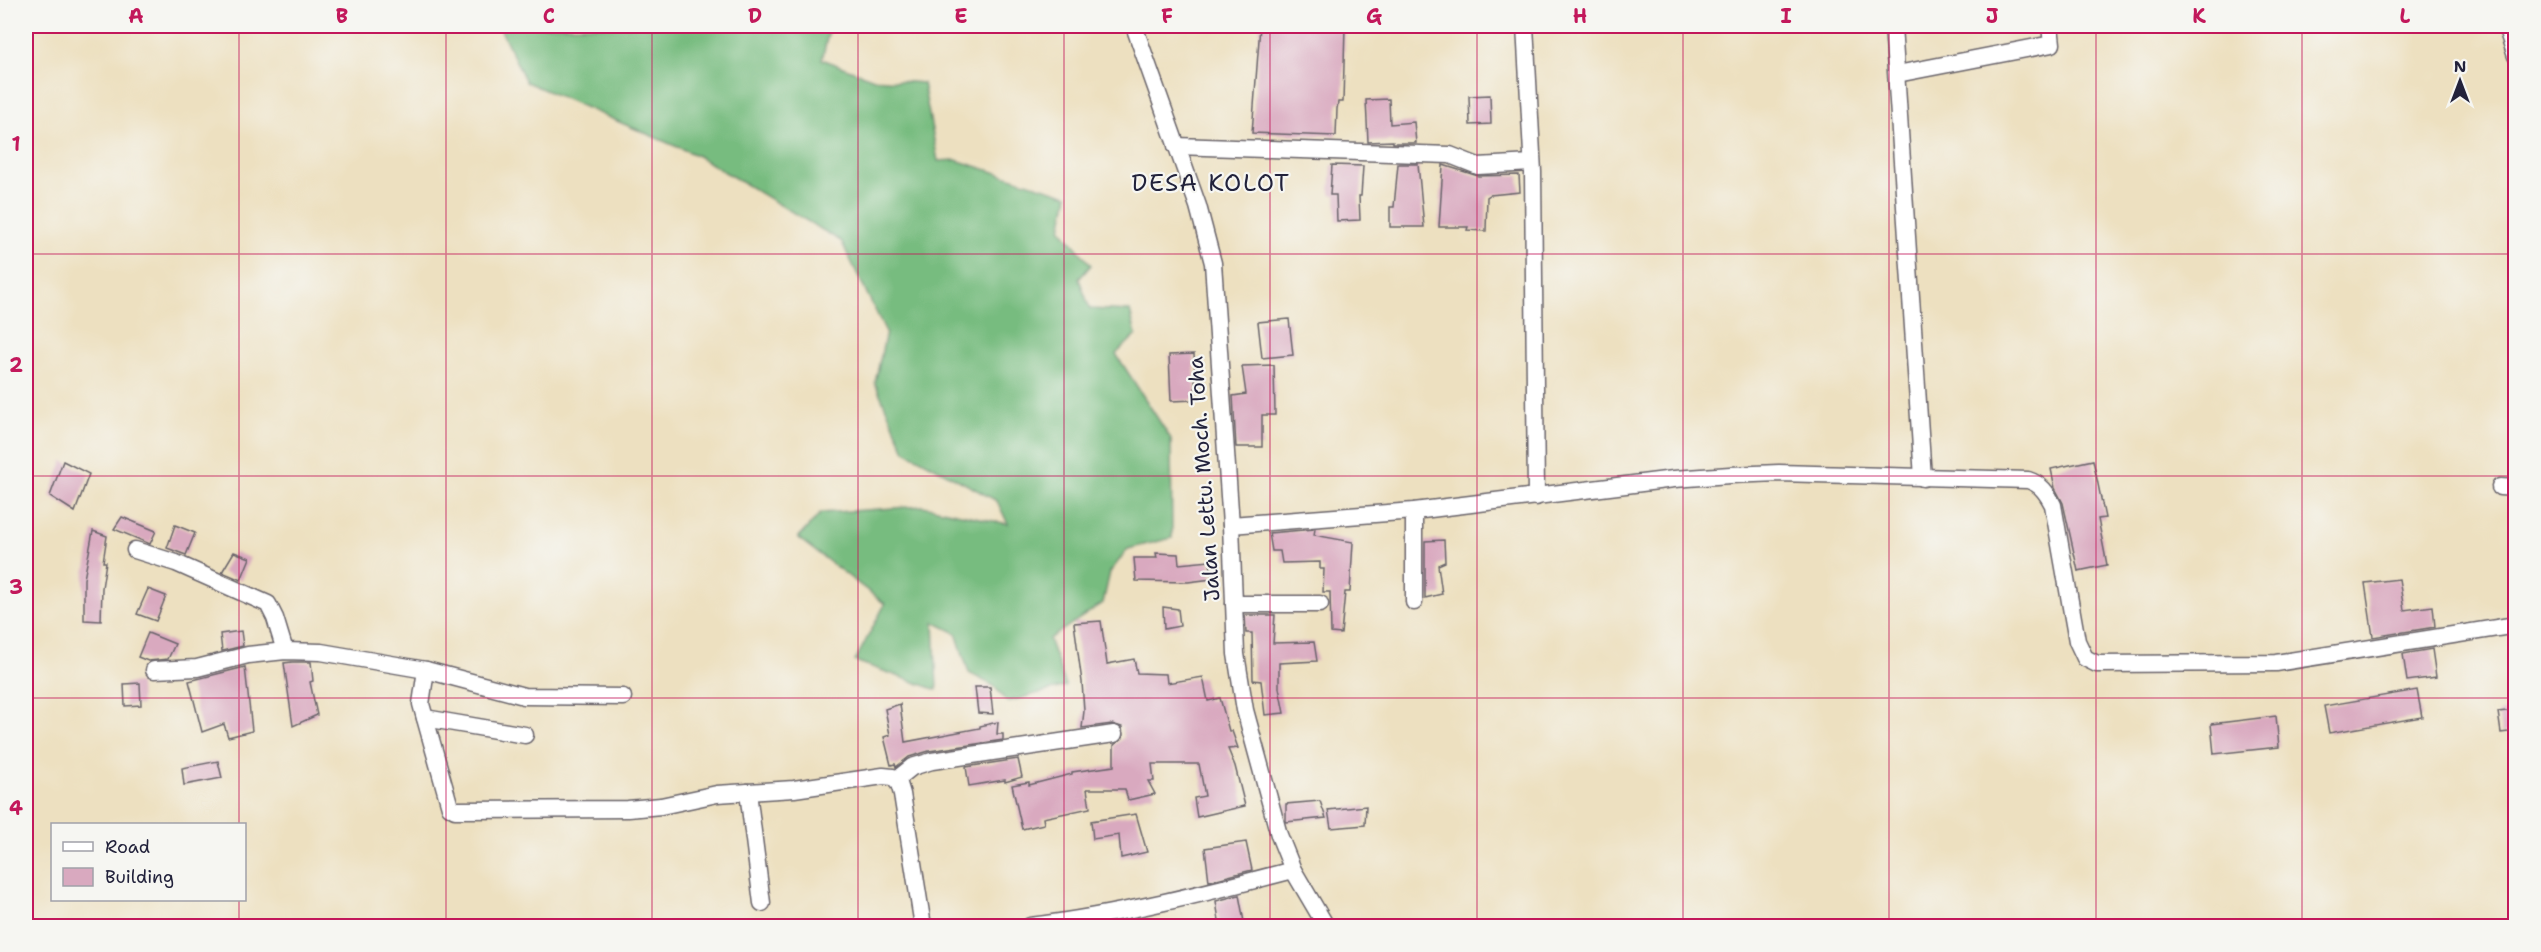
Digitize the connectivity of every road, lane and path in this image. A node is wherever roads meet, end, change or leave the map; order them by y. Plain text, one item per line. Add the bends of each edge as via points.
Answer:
1 (1134, 26) edge
2 (1525, 26) edge
3 (1893, 26) edge
4 (2050, 26) edge
5 (2506, 26) edge
6 (2516, 56) edge
7 (1897, 74) junction
8 (1176, 146) junction
9 (1532, 163) junction
10 (1923, 478) junction
11 (1536, 497) junction
12 (1414, 511) junction
13 (1231, 525) junction
14 (135, 550) dead end
15 (1414, 602) dead end
16 (1234, 604) junction
17 (1320, 604) dead end
18 (2516, 625) edge
19 (285, 651) junction
20 (154, 670) dead end
21 (426, 670) junction
22 (623, 697) dead end
23 (425, 718) junction
24 (1114, 734) dead end
25 (525, 735) dead end
26 (897, 779) junction
27 (748, 792) junction
28 (1293, 870) junction
29 (762, 903) dead end
30 (922, 927) edge
31 (1030, 927) edge
32 (1326, 927) edge

1 - 8 street, Jalan Lettu. Moch. Toha
2 - 9 street
3 - 7 street
4 - 7 street via 2052,44
5 - 6 street
7 - 10 street
8 - 9 street via 1450,155 1478,166
8 - 13 street, Jalan Lettu. Moch. Toha via 1213,263
9 - 11 street
10 - 11 street via 1730,475
10 - 18 street via 2028,480 2047,493 2053,505 2077,641 2085,658 2097,664 2276,663
11 - 12 street
12 - 13 street
12 - 15 street
13 - 16 street, Jalan Lettu. Moch. Toha
14 - 19 street via 176,563 268,604
16 - 17 street
16 - 28 street, Jalan Lettu. Moch. Toha via 1236,654 1245,710 1261,775
19 - 20 street via 248,655 197,668
19 - 21 street via 321,652
21 - 22 street via 524,696
21 - 23 street via 421,704
23 - 25 street
23 - 27 street via 450,807 456,810 628,809
24 - 26 street via 932,761 912,767
26 - 27 street via 884,776
26 - 30 street
27 - 29 street
28 - 31 street via 1196,895
28 - 32 street, Jalan Lettu. Moch. Toha

